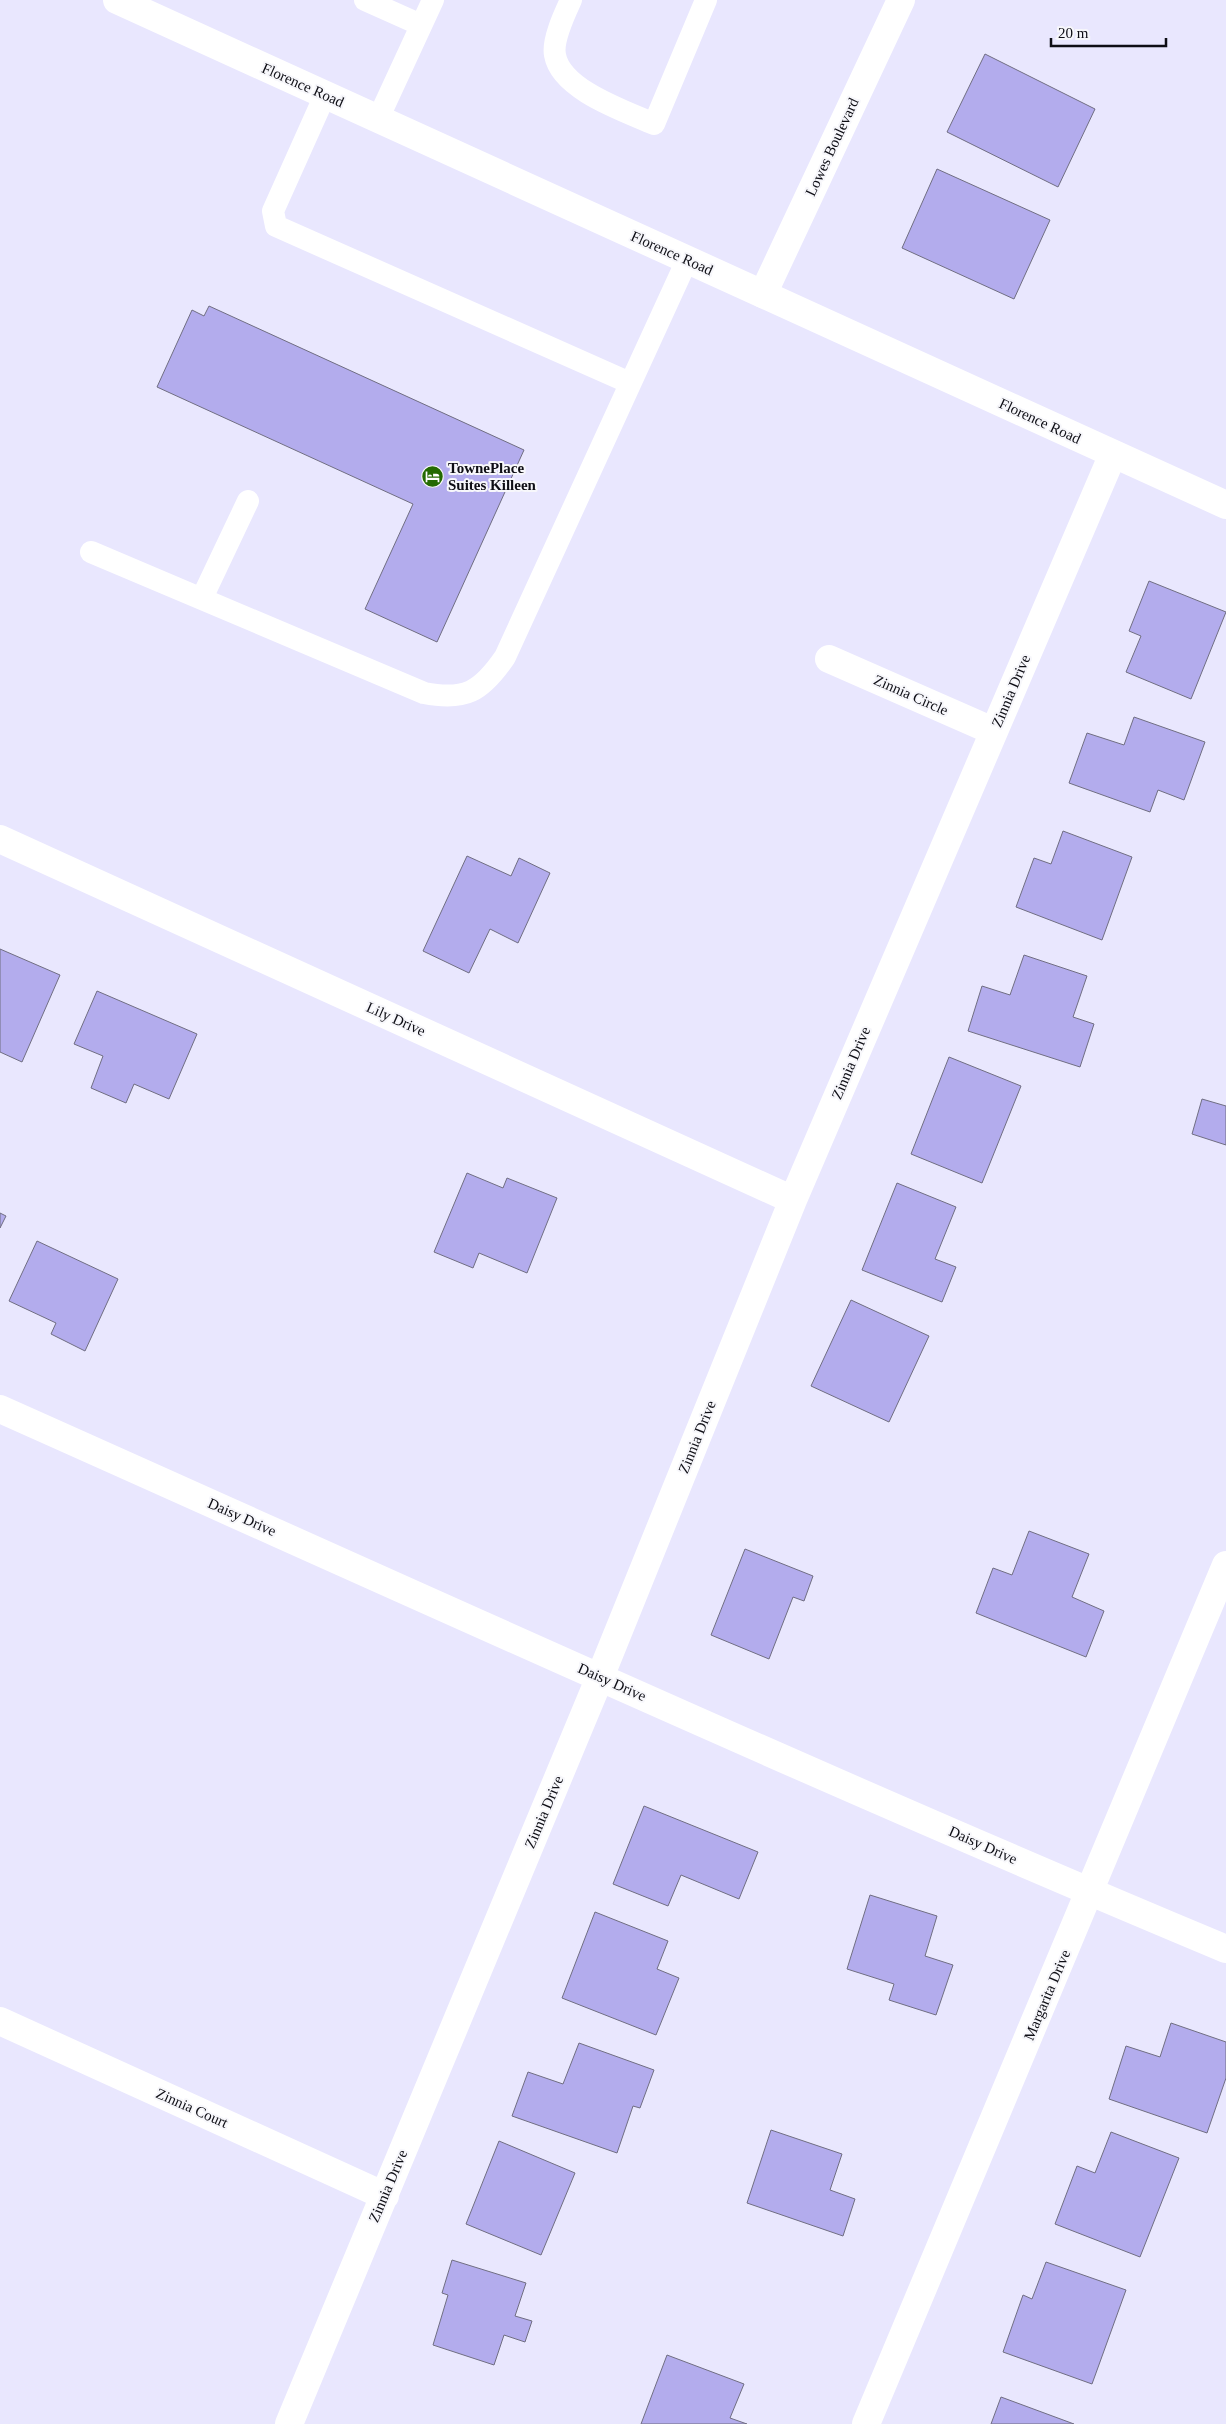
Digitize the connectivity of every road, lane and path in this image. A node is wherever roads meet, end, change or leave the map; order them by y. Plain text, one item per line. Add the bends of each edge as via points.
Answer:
1 (117, 0) edge
2 (365, 0) edge
3 (433, 0) edge
4 (571, 0) edge
5 (706, 0) edge
6 (901, 0) edge
7 (421, 25) junction
8 (325, 95) junction
9 (378, 119) junction
10 (687, 260) junction
11 (763, 294) junction
12 (630, 382) junction
13 (1113, 454) junction
14 (248, 501) dead end
15 (1226, 505) edge
16 (91, 552) dead end
17 (202, 598) junction
18 (829, 659) dead end
19 (993, 731) junction
20 (0, 839) edge
21 (793, 1200) junction
22 (0, 1409) edge
23 (1226, 1565) edge
24 (600, 1676) junction
25 (1090, 1892) junction
26 (1226, 1949) edge
27 (0, 2021) edge
28 (385, 2196) junction
29 (289, 2424) edge
30 (866, 2424) edge

1 - 8 street, Florence Road
2 - 7 lane
3 - 7 lane
4 - 5 lane via 561,22 555,55 566,78 598,98 654,124
6 - 11 street, Lowes Boulevard
7 - 9 lane
8 - 9 street, Florence Road
8 - 12 lane via 273,211 276,226
9 - 10 street, Florence Road
10 - 11 street, Florence Road
10 - 12 lane
11 - 13 street, Florence Road
12 - 17 lane via 505,657 481,687 466,694 446,697 424,693
13 - 15 street, Florence Road
13 - 19 street, Zinnia Drive
14 - 17 lane
16 - 17 lane
18 - 19 street, Zinnia Circle
19 - 21 street, Zinnia Drive
20 - 21 street, Lily Drive
21 - 24 street, Zinnia Drive
22 - 24 street, Daisy Drive
23 - 25 street, Margarita Drive
24 - 25 street, Daisy Drive
24 - 28 street, Zinnia Drive
25 - 26 street, Daisy Drive
25 - 30 street, Margarita Drive
27 - 28 street, Zinnia Court
28 - 29 street, Zinnia Drive

